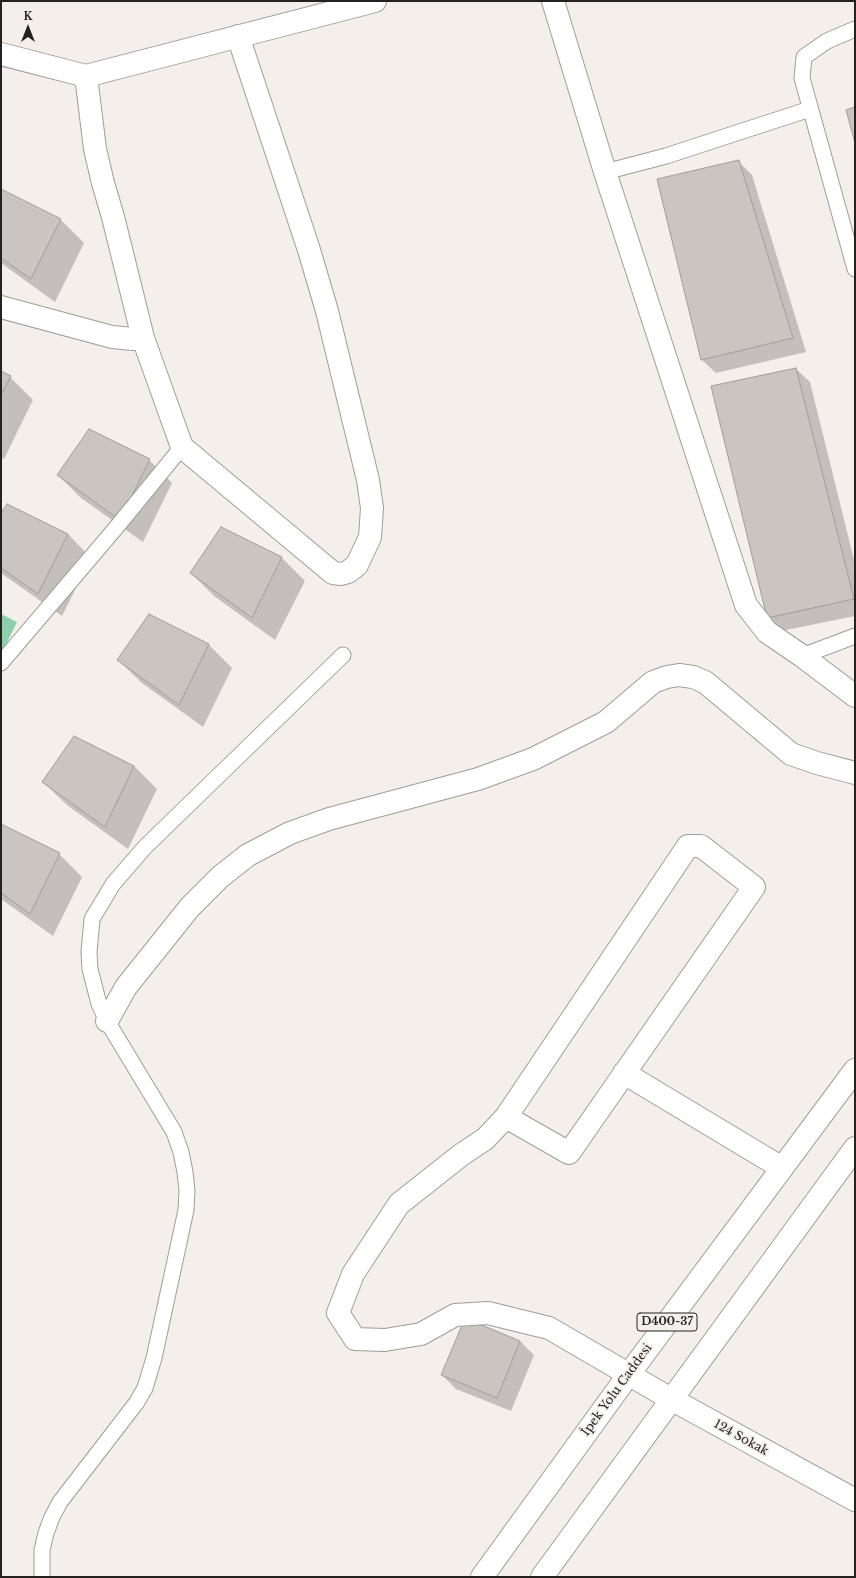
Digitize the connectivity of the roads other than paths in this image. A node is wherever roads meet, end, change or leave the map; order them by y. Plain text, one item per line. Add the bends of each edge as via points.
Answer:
1 (375, 1) edge
2 (553, 1) edge
3 (308, 9) edge
4 (855, 29) edge
5 (238, 36) junction
6 (1, 54) edge
7 (86, 76) junction
8 (810, 109) junction
9 (605, 172) junction
10 (855, 268) edge
11 (1, 307) edge
12 (144, 338) junction
13 (182, 447) junction
14 (855, 636) edge
15 (343, 655) dead end
16 (802, 656) junction
17 (1, 663) edge
18 (855, 696) edge
19 (855, 773) edge
20 (107, 1021) junction
21 (855, 1070) edge
22 (624, 1073) junction
23 (506, 1117) junction
24 (855, 1148) edge
25 (782, 1168) junction
26 (628, 1374) junction
27 (671, 1399) junction
28 (855, 1500) edge
29 (42, 1577) edge
30 (482, 1577) edge
31 (542, 1577) edge

1 - 3 main road
2 - 9 main road
3 - 5 main road
4 - 8 lane via 827,40 804,57 802,78
5 - 7 main road
5 - 13 main road via 327,311 368,480 372,508 370,537 356,565 348,572 333,573
6 - 7 main road
7 - 12 main road via 95,149
8 - 9 lane via 666,156
8 - 10 lane
9 - 16 main road via 746,605 767,632
11 - 12 main road via 112,337
12 - 13 main road
13 - 17 lane
14 - 16 lane
15 - 20 lane via 144,847 113,884 92,919 90,941 90,969 99,1004
16 - 18 main road
19 - 20 main road via 791,754 705,682 679,675 667,677 653,682 606,722 533,759 478,780 329,819 290,833 248,855 220,877 190,907 126,988
20 - 29 lane via 174,1132 186,1172 186,1210 154,1358 144,1388 137,1402 54,1512 42,1550
21 - 25 main road, İpek Yolu Caddesi / D400-37
22 - 23 main road via 568,1153
22 - 23 main road via 754,887 701,846 688,846
22 - 25 main road
23 - 26 main road, 124 Sokak via 485,1139 399,1204 353,1274 338,1313 355,1339 385,1340 421,1334 455,1315 488,1313 549,1328
24 - 27 main road
25 - 26 main road, İpek Yolu Caddesi / D400-37
26 - 27 main road, 124 Sokak
26 - 30 main road, İpek Yolu Caddesi / D400-37
27 - 28 main road, 124 Sokak
27 - 31 main road

